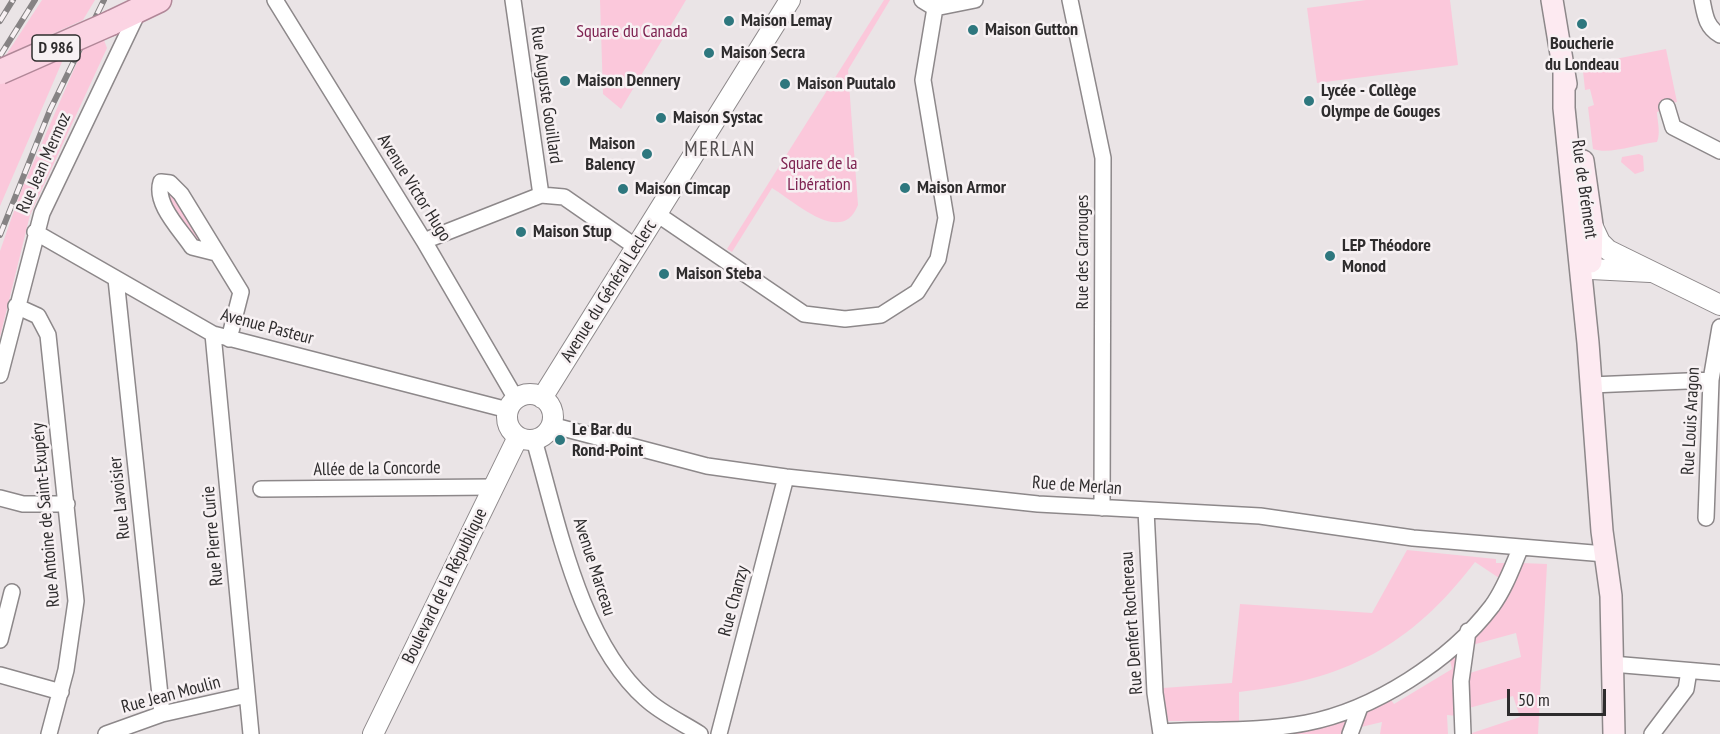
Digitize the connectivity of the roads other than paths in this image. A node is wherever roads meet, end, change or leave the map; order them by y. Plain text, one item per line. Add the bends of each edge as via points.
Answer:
1 (275, 0) edge
2 (513, 0) edge
3 (790, 0) edge
4 (922, 0) edge
5 (975, 0) edge
6 (1070, 0) edge
7 (1552, 0) edge
8 (1702, 0) edge
9 (149, 5) edge
10 (935, 8) junction
11 (1720, 35) edge
12 (0, 72) edge
13 (1564, 73) junction
14 (1666, 107) dead end
15 (1720, 151) edge
16 (541, 195) junction
17 (657, 214) junction
18 (35, 232) junction
19 (424, 241) junction
20 (636, 247) junction
21 (216, 253) junction
22 (1593, 264) junction
23 (116, 279) junction
24 (1720, 305) edge
25 (16, 306) junction
26 (1720, 327) edge
27 (213, 334) junction
28 (230, 339) junction
29 (0, 375) edge
30 (1711, 380) junction
31 (1591, 386) junction
32 (542, 398) junction
33 (512, 405) junction
34 (551, 425) junction
35 (526, 439) junction
36 (786, 477) junction
37 (494, 487) junction
38 (261, 489) dead end
39 (0, 498) edge
40 (67, 504) junction
41 (1102, 508) junction
42 (1146, 510) junction
43 (1706, 518) dead end
44 (1520, 549) junction
45 (1605, 554) junction
46 (12, 592) dead end
47 (1468, 631) junction
48 (0, 640) edge
49 (1432, 665) junction
50 (1607, 670) junction
51 (1689, 671) junction
52 (1720, 673) edge
53 (0, 675) edge
54 (1461, 681) junction
55 (61, 692) junction
56 (247, 695) junction
57 (1360, 707) junction
58 (162, 714) junction
59 (50, 733) edge
60 (1161, 733) edge
61 (106, 734) edge
62 (251, 734) edge
63 (373, 734) edge
64 (700, 734) edge
65 (719, 734) edge
66 (1350, 734) edge
67 (1463, 734) edge
68 (1602, 734) edge
69 (1614, 734) edge
70 (1652, 734) edge

1 - 19 street, Avenue Victor Hugo
2 - 16 street, Rue Auguste Gouillard
3 - 17 street, Avenue du Général Leclerc
4 - 10 street
5 - 10 street
6 - 41 street, Rue des Carrouges via 1103,158
7 - 13 main road, Rue de Brément
8 - 11 street via 1706,20
9 - 12 main road, D 986, bridge
9 - 18 street, Rue Jean Mermoz via 87,114
10 - 17 street via 923,81 946,218 938,259 916,292 881,315 845,319 804,314
13 - 22 main road, Rue de Brément via 1582,153
13 - 22 main road, Rue de Brément via 1568,155
14 - 15 street via 1673,127
16 - 19 street
16 - 20 street via 564,197
17 - 20 street, Avenue du Général Leclerc
18 - 23 street, Avenue Pasteur
18 - 25 street, Rue Jean Mermoz
19 - 33 street, Avenue Victor Hugo
20 - 32 street, Avenue du Général Leclerc
21 - 21 street via 181,195 170,183 161,182 162,203 192,247
21 - 28 street via 241,292
22 - 24 street via 1650,272
22 - 31 main road, Rue de Brément via 1588,343
23 - 27 street, Avenue Pasteur
23 - 58 street, Rue Lavoisier
25 - 29 street, Rue Jean Mermoz
25 - 40 street, Rue Antoine de Saint-Exupéry via 38,316 48,335
26 - 30 street, Rue Louis Aragon
27 - 28 street, Avenue Pasteur
27 - 56 street, Rue Pierre Curie
28 - 33 street, Avenue Pasteur
30 - 31 street
30 - 43 street, Rue Louis Aragon
31 - 45 main road, Rue de Brément
32 - 33 street via 529,394
32 - 34 street via 550,407
33 - 35 street via 508,426
34 - 35 street via 545,435
34 - 36 street, Rue de Merlan via 707,466
35 - 37 street, Boulevard de la République
35 - 64 street, Avenue Marceau via 594,631 646,700
36 - 41 street, Rue de Merlan
36 - 65 street, Rue Chanzy
37 - 38 street, Allée de la Concorde
37 - 63 street, Boulevard de la République
39 - 40 street via 23,504
40 - 55 street, Rue Antoine de Saint-Exupéry via 76,601
41 - 42 street, Rue de Merlan
42 - 44 street, Rue de Merlan via 1260,516
42 - 60 street, Rue Denfert Rochereau via 1155,693
44 - 45 street, Rue de Merlan
44 - 47 street via 1492,606
45 - 50 main road, Rue de Brément via 1602,595
45 - 50 main road, Rue de Brément via 1611,596
46 - 48 street
47 - 49 street
47 - 54 street
49 - 54 street via 1451,669
49 - 57 street
50 - 51 street
50 - 68 main road, Rue de Brément
50 - 69 main road, Rue de Brément
51 - 52 street
51 - 70 street via 1686,689
53 - 55 street
54 - 67 street
55 - 59 street, Rue Antoine de Saint-Exupéry
56 - 58 street, Rue Jean Moulin
56 - 62 street, Rue Pierre Curie
57 - 60 street via 1279,727
57 - 66 street
58 - 61 street, Rue Jean Moulin

